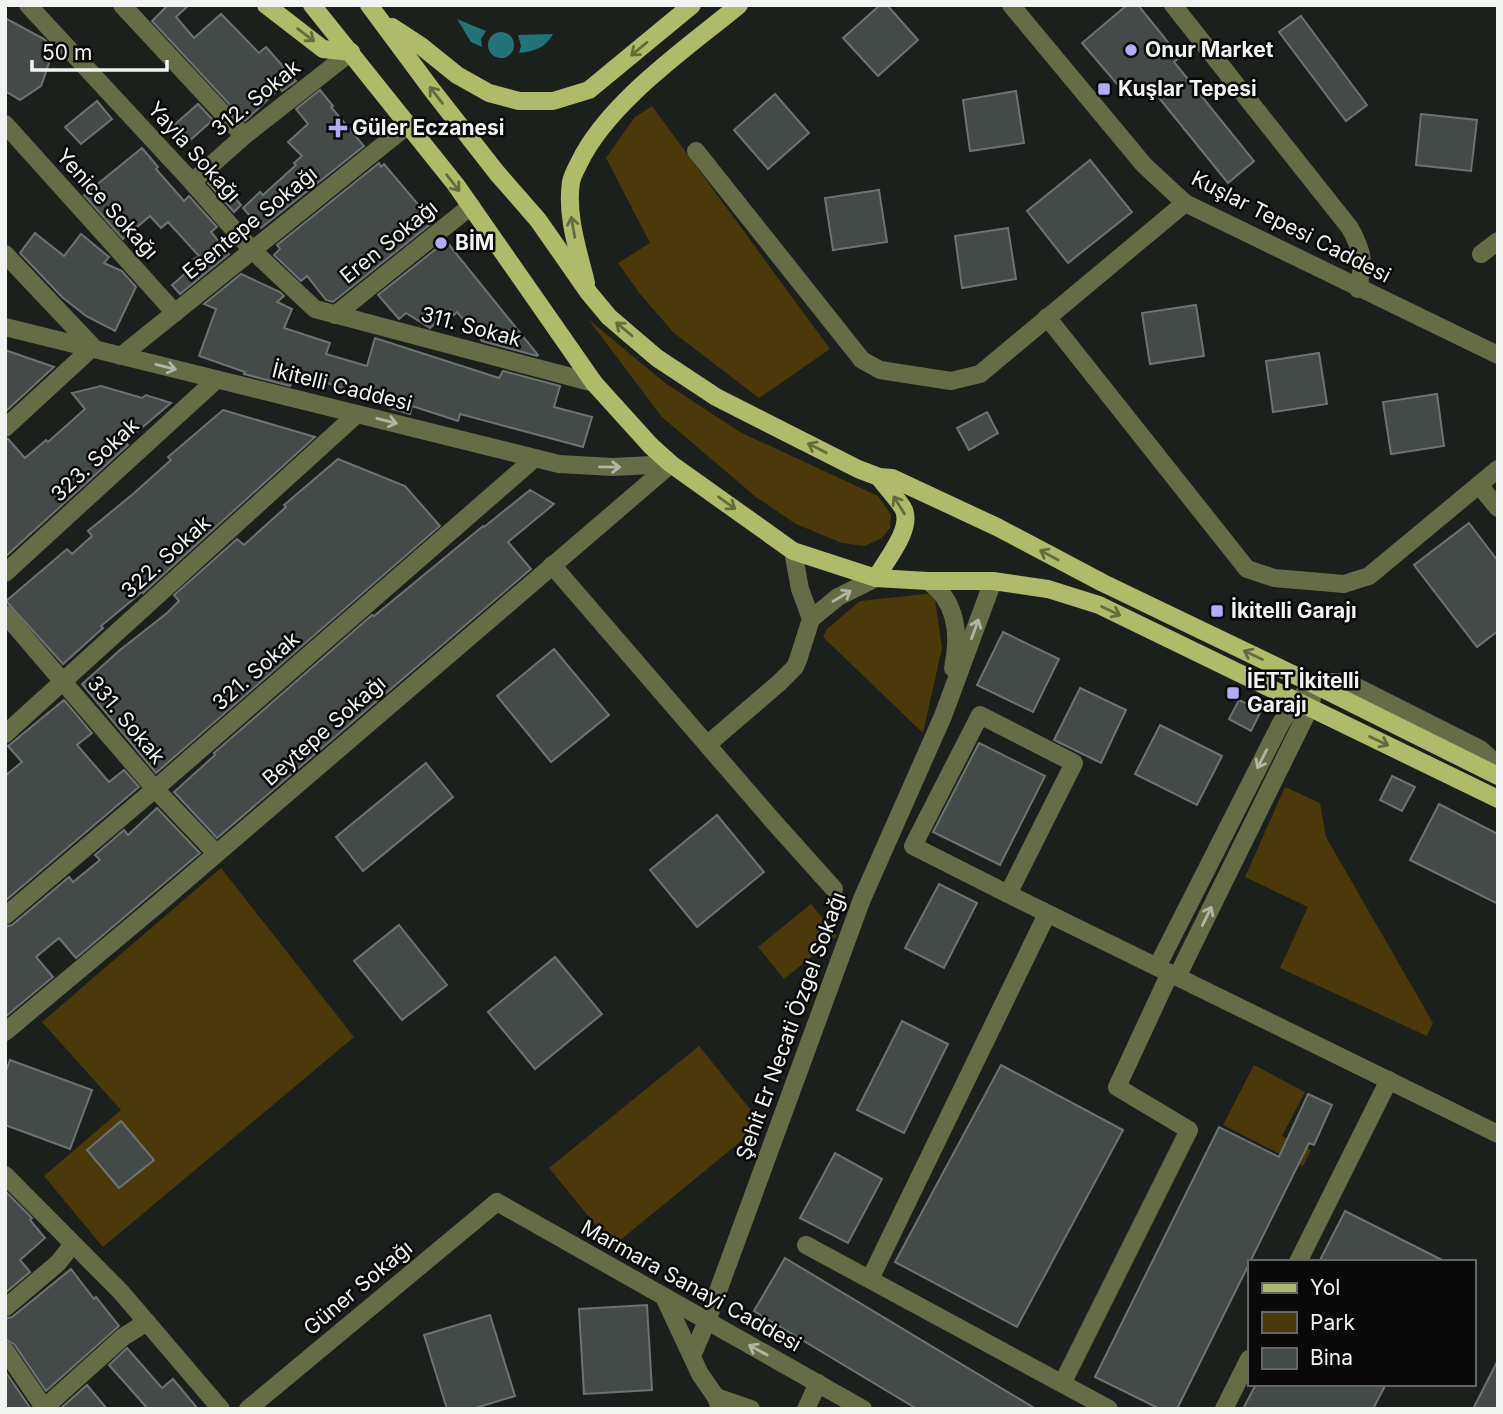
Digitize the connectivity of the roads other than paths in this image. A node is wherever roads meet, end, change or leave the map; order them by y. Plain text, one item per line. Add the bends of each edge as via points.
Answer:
1 (28, 5) edge
2 (122, 5) edge
3 (266, 5) edge
4 (312, 5) edge
5 (369, 5) edge
6 (692, 5) edge
7 (739, 5) edge
8 (1011, 5) edge
9 (1173, 5) edge
10 (382, 21) junction
11 (351, 52) junction
12 (5, 124) edge
13 (408, 125) junction
14 (244, 136) junction
15 (696, 151) dead end
16 (192, 182) junction
17 (1185, 203) junction
18 (471, 206) junction
19 (1498, 241) edge
20 (252, 250) junction
21 (5, 254) edge
22 (1481, 254) dead end
23 (1358, 289) junction
24 (589, 293) junction
25 (174, 313) junction
26 (335, 315) junction
27 (1047, 317) junction
28 (5, 327) edge
29 (93, 347) junction
30 (1498, 355) edge
31 (121, 356) junction
32 (216, 380) junction
33 (594, 383) junction
34 (357, 414) junction
35 (5, 428) edge
36 (535, 458) junction
37 (671, 464) junction
38 (1498, 469) edge
39 (878, 477) junction
40 (1479, 485) junction
41 (1498, 508) edge
42 (793, 551) junction
43 (552, 565) junction
44 (5, 573) edge
45 (876, 578) junction
46 (928, 581) junction
47 (993, 581) junction
48 (5, 614) edge
49 (811, 619) junction
50 (63, 681) junction
51 (1315, 685) junction
52 (1303, 704) junction
53 (943, 716) junction
54 (5, 734) edge
55 (708, 744) junction
56 (1498, 776) edge
57 (155, 789) junction
58 (1498, 799) edge
59 (216, 853) junction
60 (834, 889) dead end
61 (1008, 894) junction
62 (1047, 914) junction
63 (5, 916) edge
64 (1168, 973) junction
65 (5, 1032) edge
66 (1390, 1080) junction
67 (1498, 1134) edge
68 (5, 1174) edge
69 (497, 1202) joint
70 (74, 1244) junction
71 (806, 1245) dead end
72 (1299, 1260) edge
73 (870, 1279) junction
74 (664, 1297) junction
75 (5, 1308) edge
76 (707, 1321) junction
77 (147, 1322) junction
78 (5, 1350) edge
79 (692, 1356) junction
80 (1248, 1361) edge
81 (1063, 1382) junction
82 (818, 1383) junction
83 (718, 1403) edge
84 (44, 1408) edge
85 (221, 1409) edge
86 (248, 1409) edge
87 (751, 1409) edge
88 (806, 1409) edge
89 (863, 1409) edge
90 (1109, 1409) edge
91 (1224, 1409) edge

1 - 16 street, Yayla Sokağı
2 - 14 street
3 -> 11 main road via 323,49
4 - 11 main road
5 - 10 main road
6 -> 10 main road via 589,90 553,101 519,101 489,93
24 -> 7 main road via 571,221 571,180 586,149 627,99
8 - 17 street, Kuşlar Tepesi Caddesi via 1144,165
9 - 23 street via 1350,228 1362,251
24 -> 10 main road via 538,220
11 - 13 main road
11 - 14 street, 312. Sokak
12 - 25 street, Yenice Sokağı
13 -> 18 main road
13 - 20 street, Esentepe Sokağı
14 - 16 street, 312. Sokak
15 - 27 street via 862,360 880,370 951,381 980,373
16 - 20 street, Yayla Sokağı
17 - 23 street, Kuşlar Tepesi Caddesi
17 - 27 street
18 - 26 street, Eren Sokağı
18 - 33 main road
19 - 22 street
20 - 25 street, Esentepe Sokağı
20 - 26 street, Yayla Sokağı via 315,309
21 - 29 street
23 - 30 street, Kuşlar Tepesi Caddesi
39 -> 24 main road via 716,397 657,358 609,317
25 - 31 street, Esentepe Sokağı
26 - 33 street, 311. Sokak
27 - 40 street via 1247,569 1274,578 1344,584 1369,576
28 - 29 street, İkitelli Caddesi
29 - 31 street, İkitelli Caddesi
29 - 35 street
31 -> 32 street, İkitelli Caddesi
32 - 34 street, İkitelli Caddesi
32 - 44 street, 323. Sokak
33 - 37 main road
34 -> 36 street, İkitelli Caddesi
34 - 50 street, 322. Sokak
36 -> 37 street, İkitelli Caddesi via 613,467
36 - 57 street, 321. Sokak
37 -> 42 main road
37 - 43 street, Beytepe Sokağı
38 - 40 street
45 -> 39 main road via 906,522 904,509
51 -> 39 main road via 997,527 892,478
40 - 41 street
42 - 45 main road
42 - 49 street
43 - 55 street
43 - 59 street, Beytepe Sokağı
45 - 46 main road
49 -> 45 street via 838,597
46 - 47 main road
46 - 53 street via 940,589 955,620 957,642
47 -> 52 main road via 1048,590 1099,606
53 -> 47 street
48 - 50 street, 331. Sokak
49 - 55 street via 795,667
50 - 54 street, 322. Sokak
50 - 57 street, 331. Sokak
51 - 52 street
51 - 56 main road
52 -> 58 main road
52 - 64 street via 1281,723
53 - 76 street, Şehit Er Necati Özgel Sokağı via 862,899
55 - 60 street
57 - 59 street, 331. Sokak
57 - 63 street, 321. Sokak
59 - 65 street, Beytepe Sokağı
61 - 61 street via 1074,763 980,715 913,846
61 - 62 street
62 - 64 street
62 - 73 street
64 - 66 street
64 - 81 street via 1117,1087 1189,1129
66 - 67 street
66 - 72 street
68 - 70 street
69 - 74 street, Marmara Sanayi Caddesi
69 - 86 street, Güner Sokağı
70 - 75 street
70 - 77 street
71 - 73 street
73 - 81 street
74 - 76 street, Marmara Sanayi Caddesi
74 - 79 street
76 - 79 street, Şehit Er Necati Özgel Sokağı
82 -> 76 street, Marmara Sanayi Caddesi
77 - 84 street
77 - 85 street
78 - 84 street
79 - 83 street
80 - 91 street
81 - 90 street
82 - 88 street
82 - 89 street, Marmara Sanayi Caddesi
83 - 87 street

